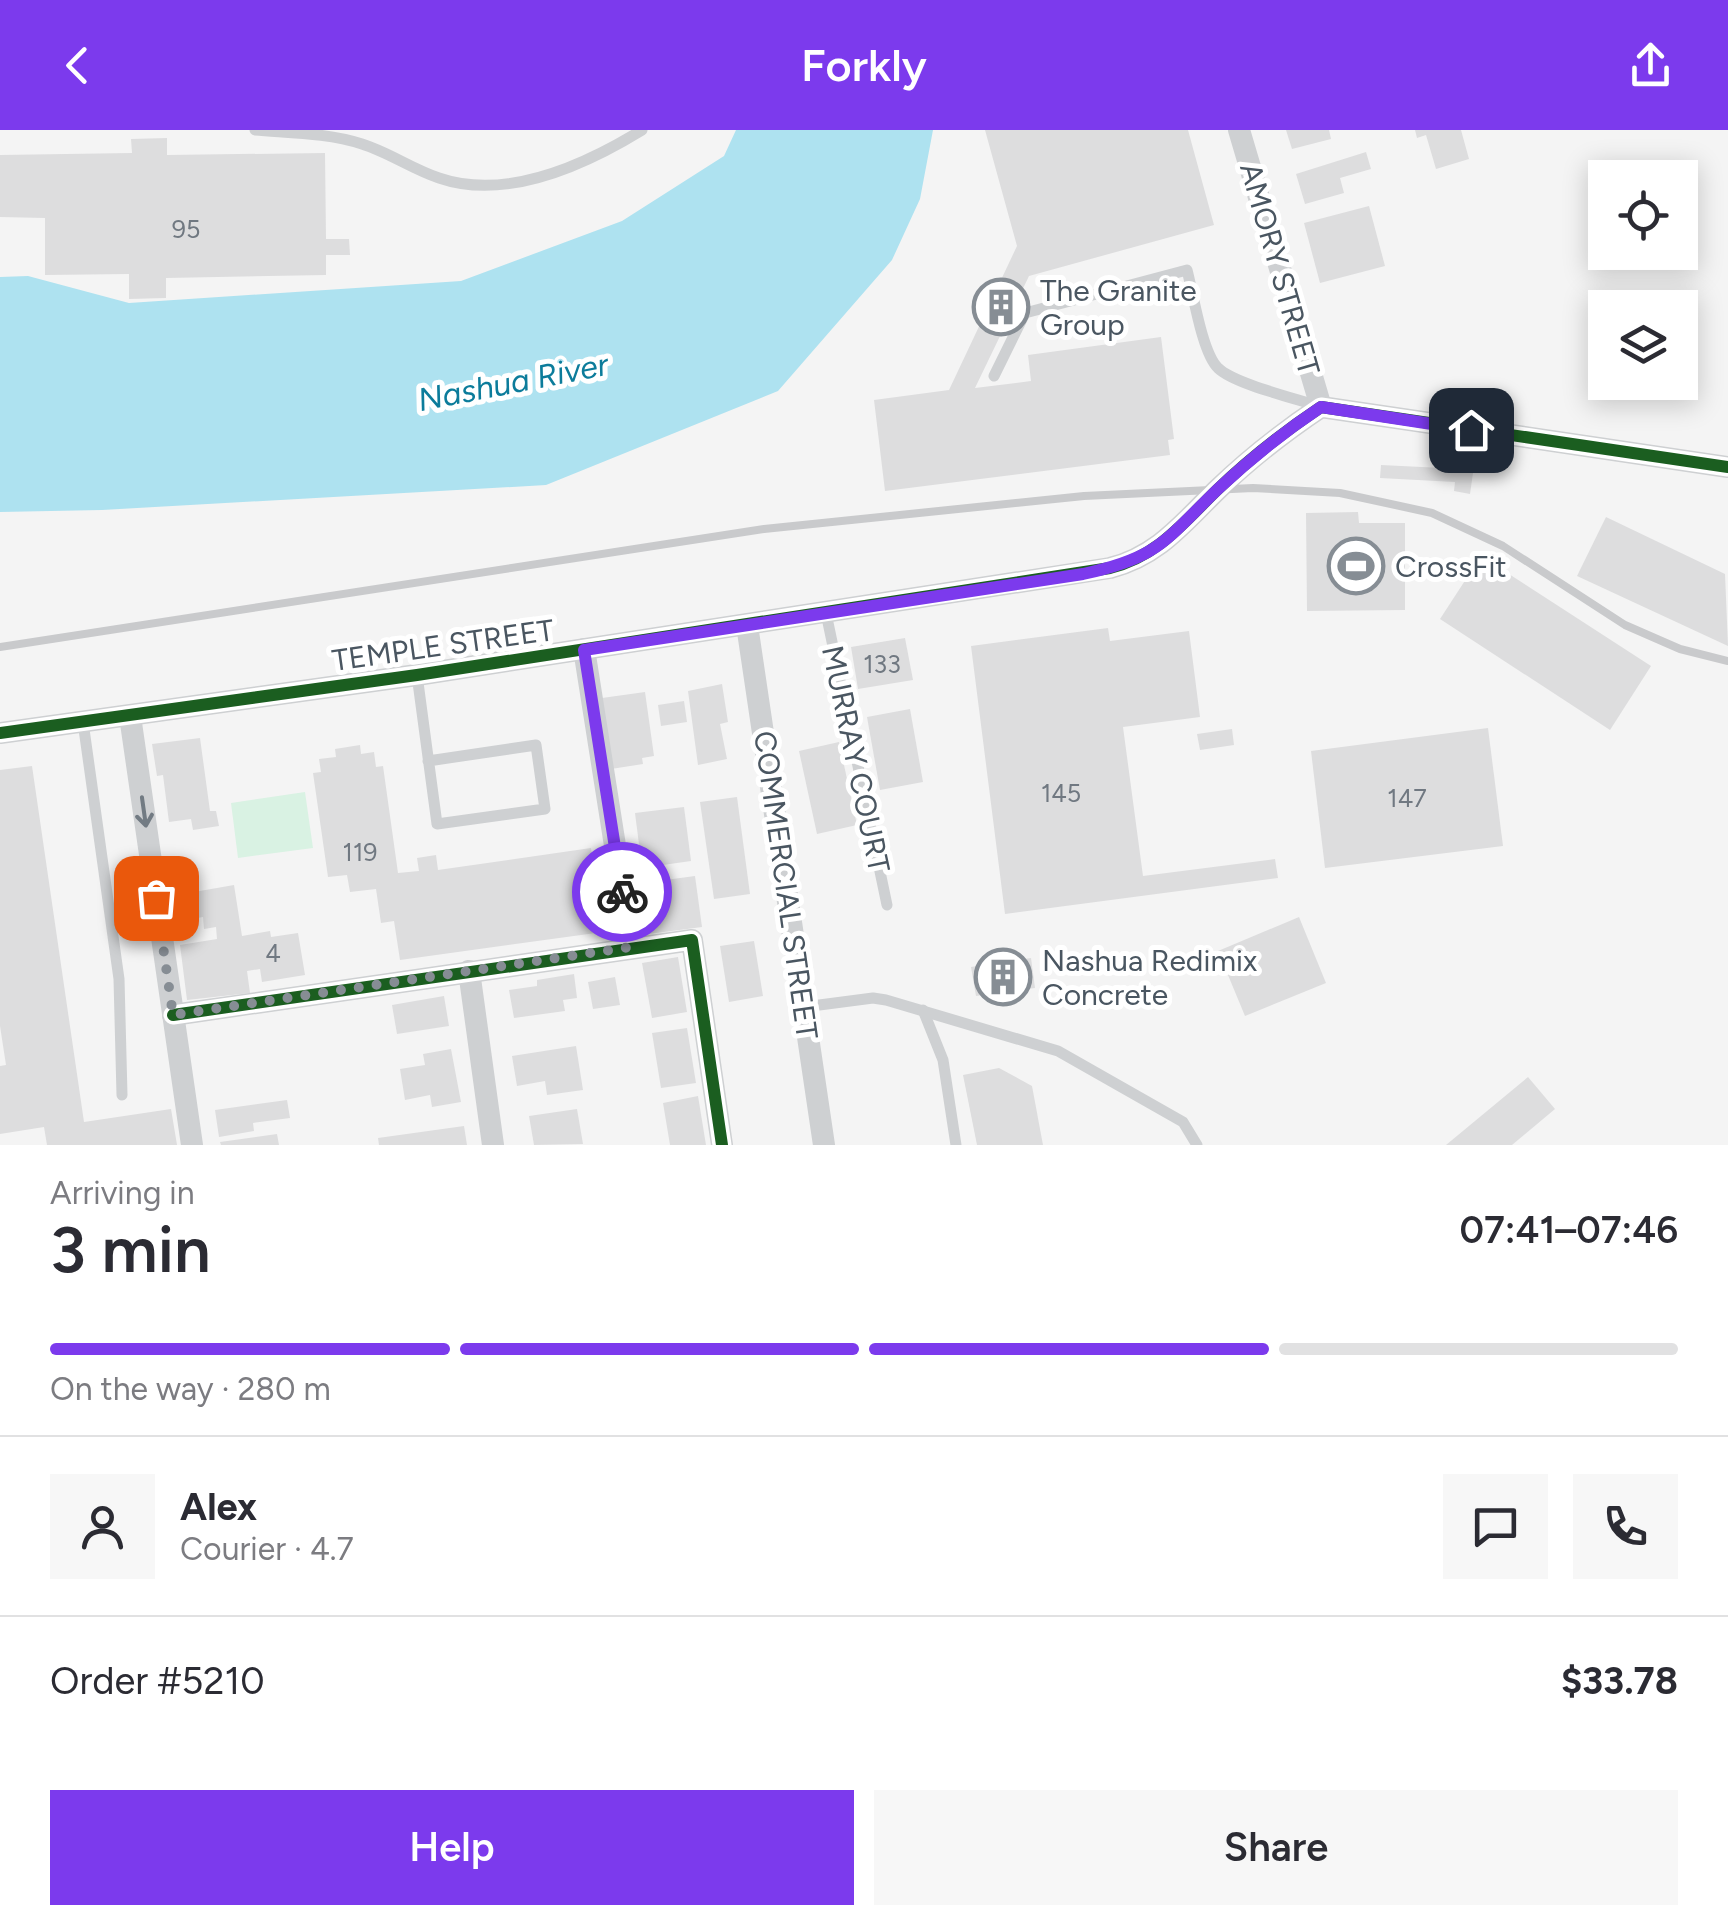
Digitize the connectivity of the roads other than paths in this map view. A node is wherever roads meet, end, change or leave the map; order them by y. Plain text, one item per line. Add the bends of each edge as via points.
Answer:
1 (255, 130) edge
2 (642, 130) edge
3 (1240, 130) edge
4 (994, 376) dead end
5 (1321, 407) junction
6 (1728, 467) edge
7 (826, 613) junction
8 (747, 624) junction
9 (584, 650) junction
10 (417, 675) junction
11 (130, 716) junction
12 (82, 722) junction
13 (0, 734) edge
14 (428, 761) junction
15 (887, 905) dead end
16 (631, 947) junction
17 (469, 971) junction
18 (804, 1007) junction
19 (924, 1010) junction
20 (173, 1015) junction
21 (122, 1095) dead end
22 (192, 1145) edge
23 (493, 1145) edge
24 (722, 1145) edge
25 (824, 1145) edge
26 (956, 1145) edge
27 (1196, 1145) edge

1 - 2 lane via 362,144 476,188 574,164
3 - 5 street, AMORY STREET
4 - 5 lane via 1025,313 1187,270 1218,368
5 - 6 street
5 - 7 street, TEMPLE STREET via 1218,488 1162,546 1128,563
7 - 8 street, TEMPLE STREET
7 - 15 lane, MURRAY COURT
8 - 9 street, TEMPLE STREET
8 - 18 street, COMMERCIAL STREET
9 - 10 street, TEMPLE STREET
9 - 16 street
10 - 11 street, TEMPLE STREET
10 - 14 lane
11 - 12 street, TEMPLE STREET
11 -> 20 street
12 - 13 street, TEMPLE STREET
12 - 21 lane via 120,979
14 - 14 lane via 437,824 545,808 536,745
16 - 17 street
16 - 24 street via 692,940
17 - 20 street
17 - 23 street
18 - 19 lane via 873,998
18 - 25 street, COMMERCIAL STREET
19 - 26 lane via 944,1060
19 - 27 lane via 1058,1050 1183,1122
20 - 22 street

